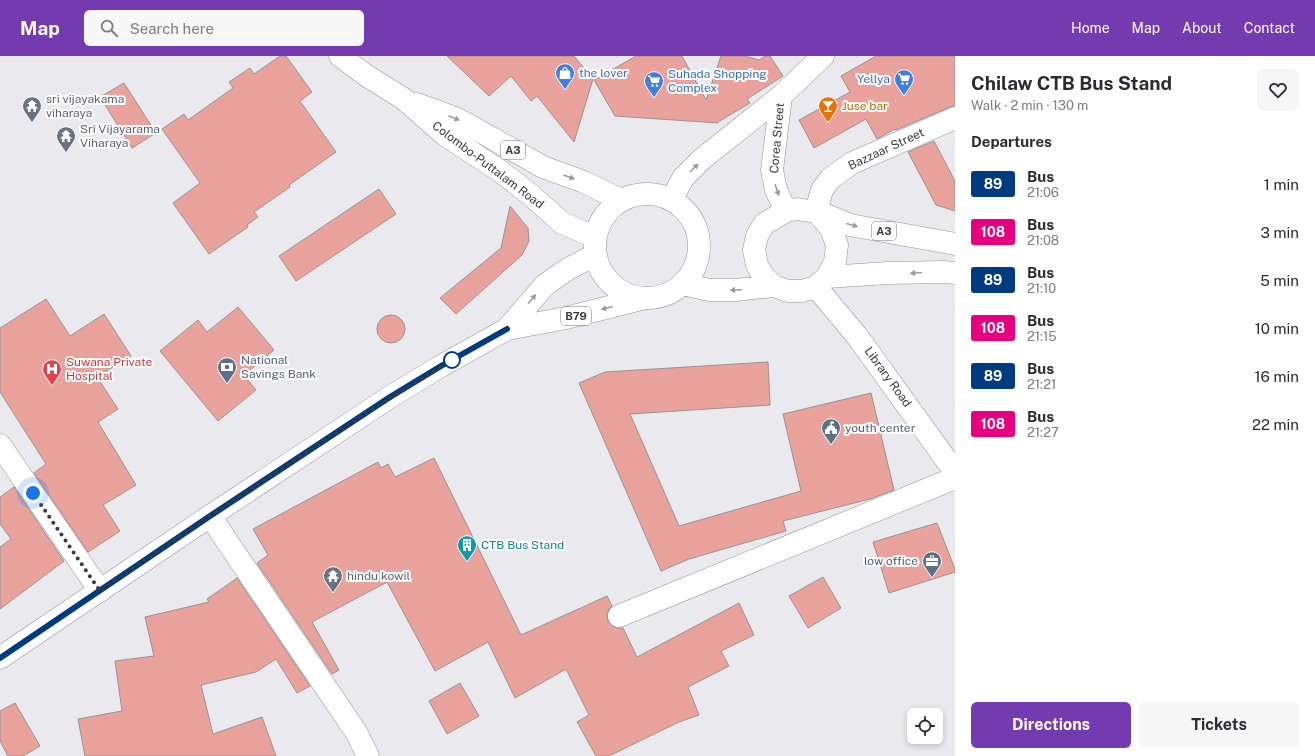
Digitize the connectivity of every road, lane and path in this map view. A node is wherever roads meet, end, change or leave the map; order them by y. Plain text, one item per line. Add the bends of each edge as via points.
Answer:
1 (340, 56) edge
2 (823, 56) edge
3 (781, 96) junction
4 (404, 99) junction
5 (955, 118) edge
6 (672, 199) junction
7 (621, 200) junction
8 (786, 210) junction
9 (816, 211) junction
10 (955, 244) edge
11 (595, 246) junction
12 (955, 273) edge
13 (822, 282) junction
14 (683, 284) junction
15 (774, 286) junction
16 (645, 298) junction
17 (507, 329) junction
18 (0, 444) edge
19 (955, 472) edge
20 (955, 478) edge
21 (210, 516) junction
22 (100, 591) junction
23 (619, 616) dead end
24 (0, 658) edge
25 (368, 756) edge

1 - 4 main road, Colombo-Puttalam Road / A3
2 - 3 main road, Corea Street
6 -> 3 main road via 683,178 702,159
3 -> 8 main road, Corea Street via 772,170 776,190
4 -> 7 main road, Colombo-Puttalam Road / A3 via 458,119 543,167 584,182
4 - 11 main road, Colombo-Puttalam Road / A3 via 445,135 500,171 562,223
5 - 9 main road, Bazzaar Street via 852,163 831,178 822,190
6 - 7 main road via 646,193
6 - 14 main road via 685,209 694,223 699,238 699,255 693,271
7 - 11 main road via 600,222
8 - 9 main road
8 - 15 main road via 764,224 757,236 754,250 757,264 764,277
9 -> 10 main road, A3 via 850,225
9 - 13 main road via 831,229 837,245 835,262
11 - 16 main road via 599,269 607,281 631,296
17 -> 11 main road, B79 via 545,285
12 -> 13 main road via 888,273
13 - 15 main road via 802,292 788,292
13 - 19 main road, Library Road
15 -> 14 main road via 708,290
14 - 16 main road via 666,295
16 -> 17 main road, B79 via 566,318
17 - 21 main road, B79 via 390,397
18 - 22 main road
20 - 23 main road
21 - 22 main road, B79
21 - 25 main road via 356,732
22 - 24 main road, B79

